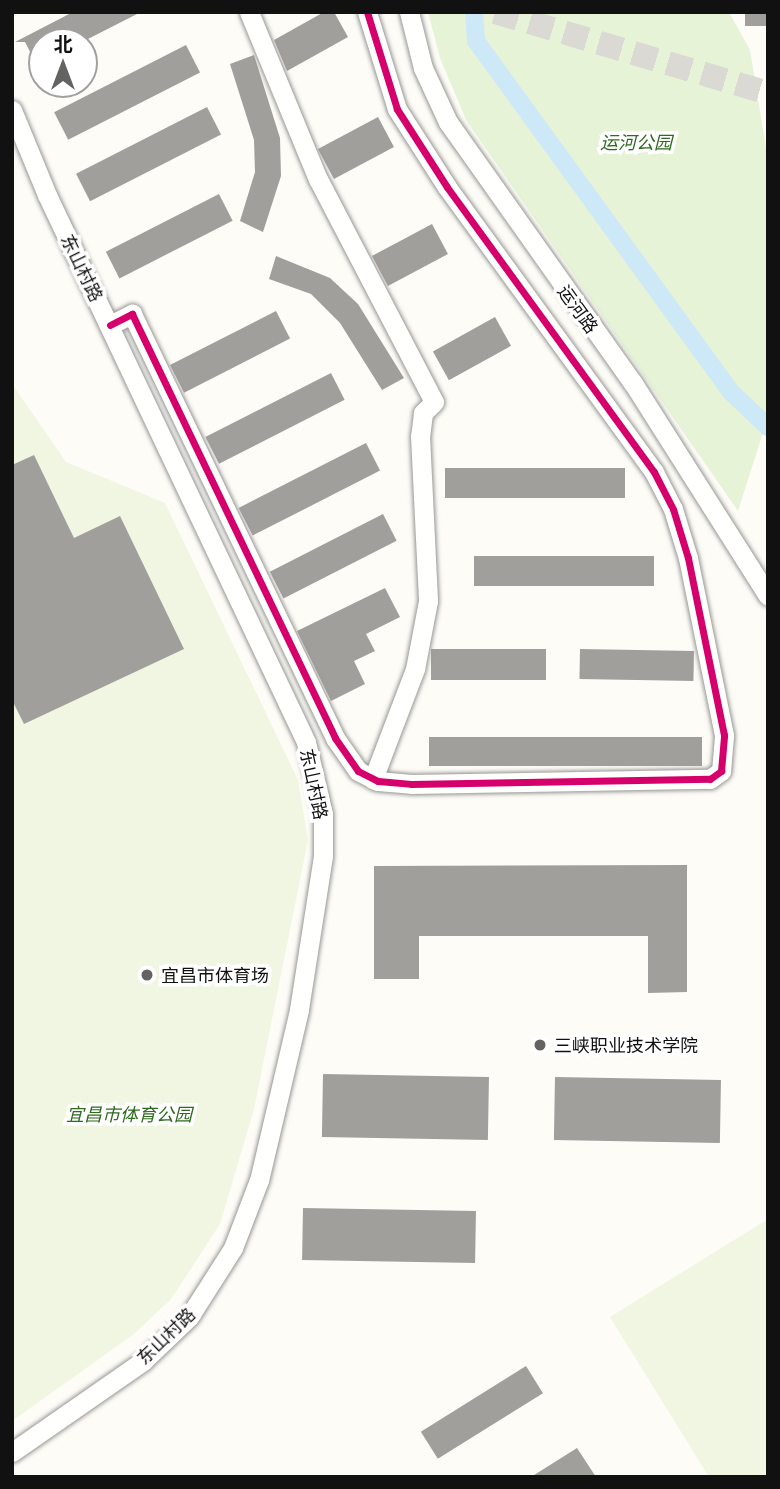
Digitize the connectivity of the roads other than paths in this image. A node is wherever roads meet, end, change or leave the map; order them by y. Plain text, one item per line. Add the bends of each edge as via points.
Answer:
1 (249, 12) edge
2 (367, 12) edge
3 (409, 12) edge
4 (12, 110) edge
5 (110, 325) junction
6 (768, 596) edge
7 (373, 779) junction
8 (12, 1452) edge

1 - 7 street via 318,179 434,402 422,413 420,436 428,601 415,669
2 - 7 street via 397,109 447,187 654,471 673,509 705,633 725,756 720,771 710,779 411,784
3 - 6 street, 运河路 via 423,68 448,122 633,383
4 - 5 street, 东山村路
5 - 7 street via 132,314 335,738 358,771
5 - 8 street, 东山村路 via 306,742 323,814 323,856 299,1010 259,1180 233,1248 189,1317 143,1361

